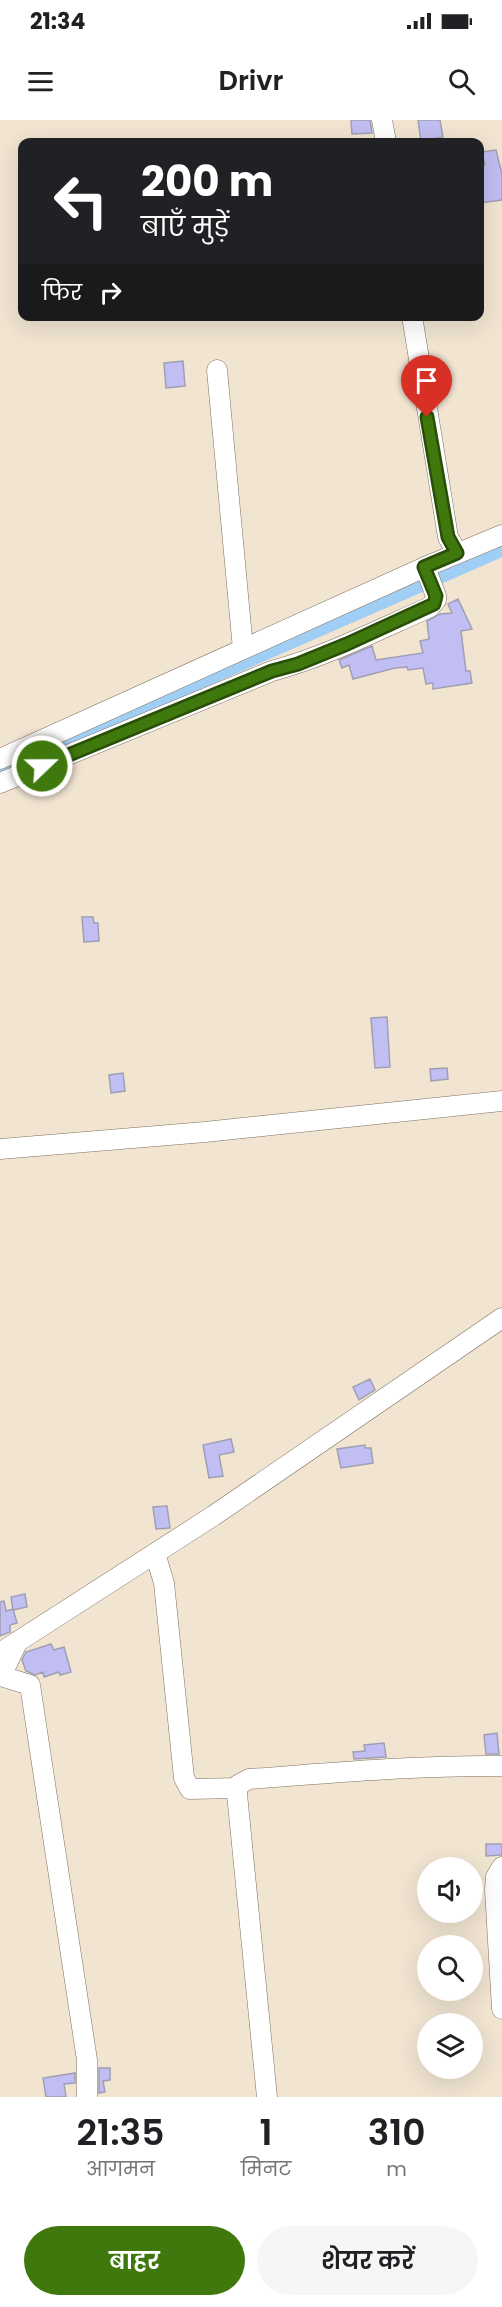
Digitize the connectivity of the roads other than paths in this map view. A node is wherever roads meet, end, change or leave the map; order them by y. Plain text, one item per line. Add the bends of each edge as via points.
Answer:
1 (382, 120) edge
2 (385, 138) edge
3 (413, 321) edge
4 (217, 370) dead end
5 (502, 535) edge
6 (457, 553) junction
7 (430, 581) junction
8 (243, 649) junction
9 (0, 759) edge
10 (0, 783) edge
11 (502, 1101) edge
12 (0, 1149) edge
13 (502, 1318) edge
14 (155, 1553) junction
15 (18, 1641) junction
16 (0, 1653) edge
17 (502, 1766) edge
18 (238, 1788) junction
19 (502, 1867) edge
20 (502, 2009) edge
21 (87, 2097) edge
22 (267, 2097) edge

1 - 2 street
3 - 6 street via 448,537
4 - 8 street
5 - 6 street
6 - 7 street
7 - 8 street
7 - 10 street via 434,604 430,607
8 - 9 street
11 - 12 street
13 - 14 street
14 - 15 street
14 - 18 street via 164,1583 184,1778 190,1789
15 - 16 street
15 - 21 street via 1,1676 30,1685 87,2060
17 - 18 street via 439,1765 249,1779
18 - 22 street
19 - 20 street via 495,1890

